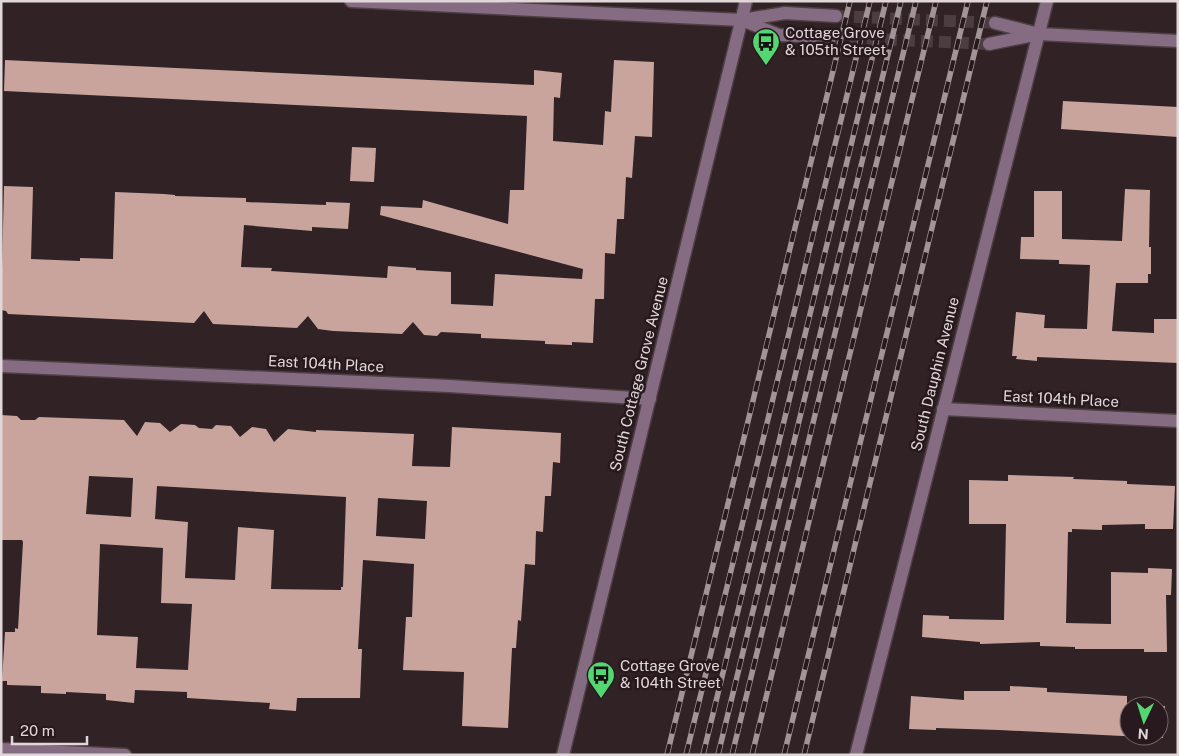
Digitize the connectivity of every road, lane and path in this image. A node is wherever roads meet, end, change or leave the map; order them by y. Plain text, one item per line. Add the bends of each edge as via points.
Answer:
1 (351, 1) edge
2 (746, 1) edge
3 (1047, 1) edge
4 (836, 16) tunnel mouth
5 (742, 20) junction
6 (995, 23) tunnel mouth
7 (1039, 34) junction
8 (831, 37) tunnel mouth
9 (1178, 41) edge
10 (989, 44) tunnel mouth
11 (1, 366) edge
12 (650, 399) junction
13 (943, 409) junction
14 (1178, 421) edge
15 (1, 749) edge
16 (125, 755) edge
17 (563, 755) edge
18 (856, 755) edge

1 - 5 street
2 - 5 street, South Cottage Grove Avenue
3 - 7 street, South Dauphin Avenue
4 - 5 street via 785,13
5 - 8 street via 779,35
5 - 12 street, South Cottage Grove Avenue
6 - 7 street
7 - 9 street
7 - 10 street
7 - 13 street, South Dauphin Avenue
11 - 12 street, East 104th Place via 449,386
12 - 17 street, South Cottage Grove Avenue
13 - 14 street, East 104th Place
13 - 18 street, South Dauphin Avenue
15 - 16 street

